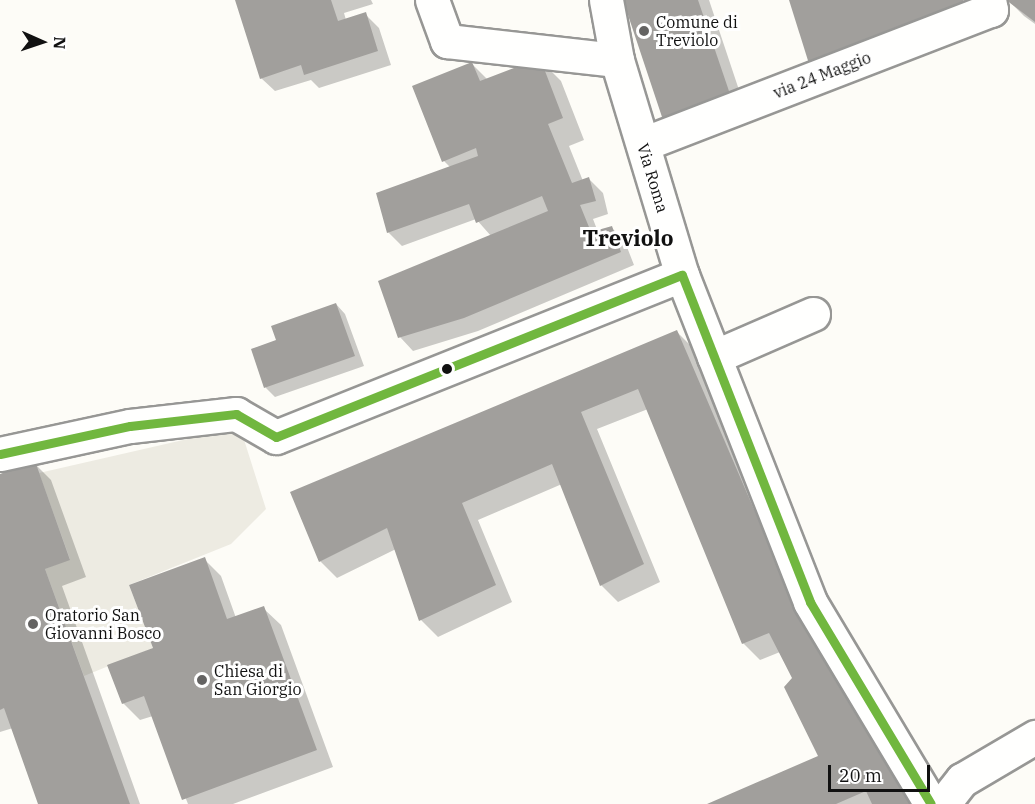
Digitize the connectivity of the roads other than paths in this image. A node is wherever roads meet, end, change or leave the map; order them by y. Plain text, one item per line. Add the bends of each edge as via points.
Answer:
1 (432, 0) edge
2 (606, 0) edge
3 (989, 0) edge
4 (617, 60) junction
5 (643, 144) junction
6 (682, 275) junction
7 (813, 314) dead end
8 (714, 357) junction
9 (0, 454) edge
10 (1035, 736) edge
11 (931, 804) edge
12 (943, 804) edge

1 - 4 street via 447,41
2 - 4 street, Via Roma
3 - 5 street, via 24 Maggio via 991,10
4 - 5 street, Via Roma
5 - 6 street, Via Roma
6 - 8 street, Via Roma
6 - 9 street via 276,438 236,414 130,426
7 - 8 street
8 - 11 street, Via Roma via 810,602
10 - 12 street via 962,780

